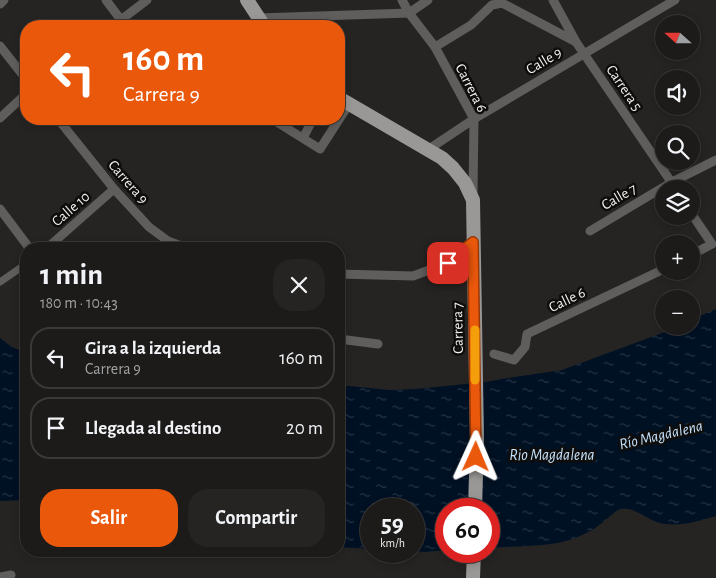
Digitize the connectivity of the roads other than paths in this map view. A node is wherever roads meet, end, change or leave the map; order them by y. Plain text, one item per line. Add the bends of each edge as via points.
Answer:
1 (4, 0) edge
2 (106, 0) edge
3 (147, 0) edge
4 (247, 0) edge
5 (402, 0) edge
6 (428, 0) edge
7 (553, 0) edge
8 (675, 0) edge
9 (0, 4) edge
10 (409, 13) junction
11 (121, 20) joint
12 (260, 20) edge
13 (294, 20) edge
14 (576, 42) junction
15 (0, 46) edge
16 (435, 47) junction
17 (584, 53) junction
18 (20, 71) edge
19 (20, 100) edge
20 (345, 102) edge
21 (0, 118) edge
22 (474, 119) junction
23 (63, 125) edge
24 (282, 125) edge
25 (310, 125) edge
26 (332, 125) edge
27 (303, 138) junction
28 (429, 149) junction
29 (716, 160) edge
30 (670, 180) edge
31 (684, 180) edge
32 (114, 189) junction
33 (655, 196) edge
34 (473, 200) junction
35 (0, 209) edge
36 (699, 225) edge
37 (590, 231) dead end
38 (165, 239) junction
39 (25, 242) edge
40 (54, 242) edge
41 (162, 242) edge
42 (172, 242) edge
43 (473, 242) junction
44 (700, 250) edge
45 (20, 268) edge
46 (655, 273) edge
47 (345, 274) edge
48 (1, 281) edge
49 (345, 340) edge
50 (378, 344) dead end
51 (494, 354) dead end
52 (475, 498) edge
53 (474, 563) edge
54 (11, 575) dead end
55 (0, 577) edge
56 (473, 578) edge

1 - 9 street
2 - 11 street
3 - 11 street
4 - 12 main road
5 - 10 street, Carrera 6
6 - 10 street
7 - 14 street, Carrera 5
8 - 17 street, Calle 9
10 - 13 street
10 - 16 street, Carrera 6
14 - 16 street, Calle 9 via 502,3 492,5 471,25
14 - 17 street, Carrera 5
15 - 18 street
16 - 22 street, Carrera 6
17 - 22 street, Calle 9
17 - 30 street, Carrera 5
19 - 21 street
20 - 28 main road, Carrera 7
22 - 28 street, Calle 9
22 - 34 street, Carrera 6
23 - 32 street, Carrera 9
24 - 27 street
25 - 27 street
26 - 27 street via 320,149
28 - 34 main road, Carrera 7 via 453,168
29 - 31 street, Calle 7
32 - 38 street, Carrera 9 via 149,227
32 - 40 street, Calle 10
33 - 37 street, Calle 7
34 - 43 main road, Carrera 7
35 - 39 street
36 - 44 street via 712,244
38 - 41 lane
38 - 42 street, Carrera 9
43 - 47 street via 448,263 413,276
43 - 52 main road, Carrera 7
45 - 48 street
46 - 51 street, Calle 6 via 527,334 525,347 514,360
49 - 50 street
53 - 56 main road
54 - 55 street

